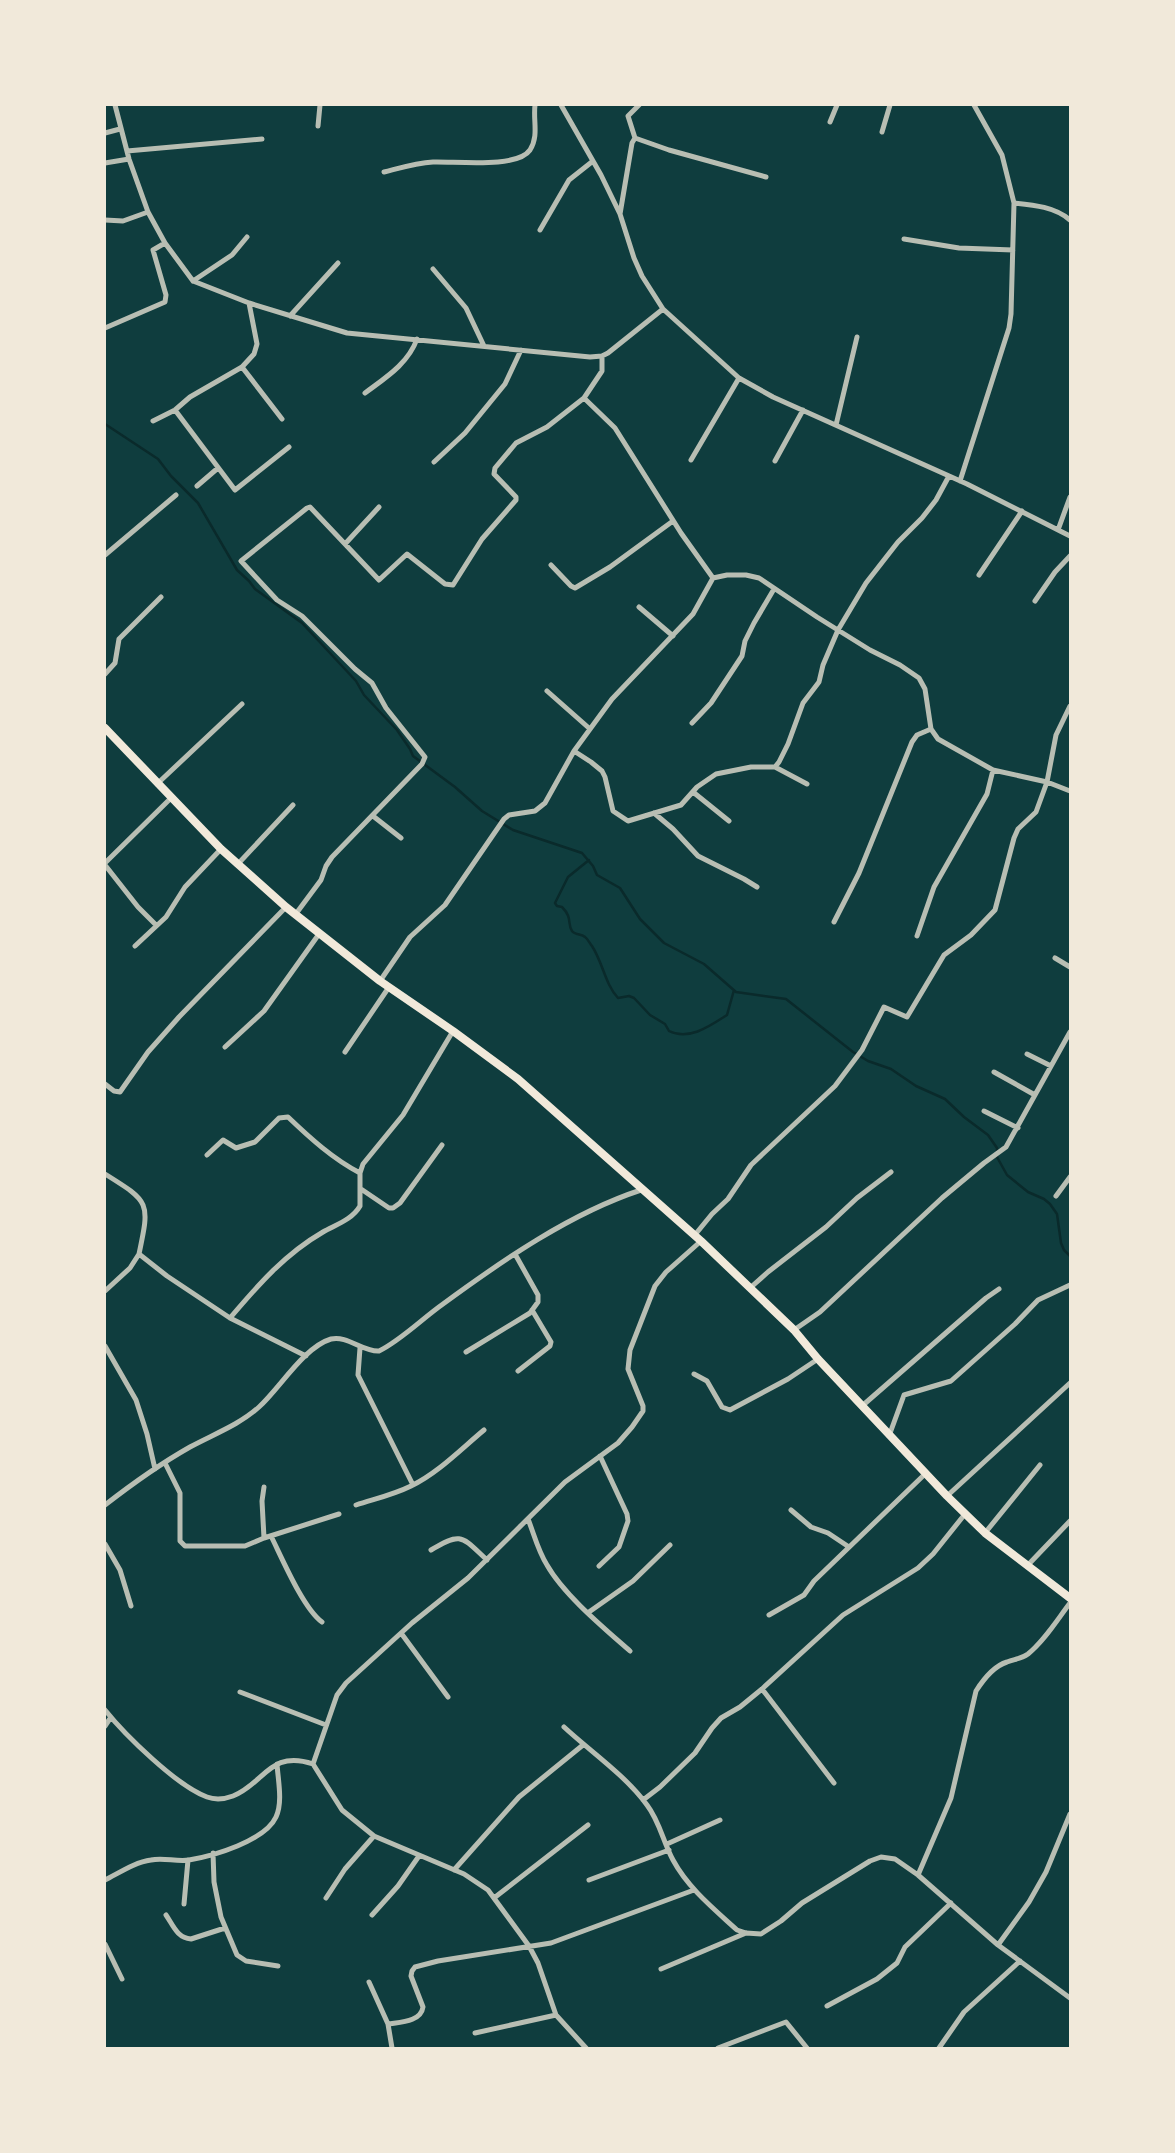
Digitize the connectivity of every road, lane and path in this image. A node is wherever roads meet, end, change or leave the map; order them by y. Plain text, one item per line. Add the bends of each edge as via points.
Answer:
1 (115, 105) edge
2 (320, 105) edge
3 (535, 105) edge
4 (560, 105) edge
5 (639, 105) edge
6 (837, 105) edge
7 (890, 105) edge
8 (974, 105) edge
9 (830, 122) dead end
10 (318, 126) dead end
11 (120, 129) junction
12 (882, 132) dead end
13 (105, 133) edge
14 (635, 138) junction
15 (262, 139) dead end
16 (127, 151) junction
17 (129, 159) junction
18 (593, 161) junction
19 (105, 163) edge
20 (384, 172) dead end
21 (766, 178) dead end
22 (1014, 203) junction
23 (1070, 211) edge
24 (148, 212) junction
25 (620, 214) junction
26 (1068, 219) edge
27 (105, 220) edge
28 (540, 230) dead end
29 (247, 238) dead end
30 (904, 239) dead end
31 (165, 243) junction
32 (1012, 250) junction
33 (338, 263) dead end
34 (433, 269) dead end
35 (193, 282) junction
36 (249, 303) junction
37 (663, 309) junction
38 (290, 316) junction
39 (105, 328) edge
40 (858, 337) dead end
41 (417, 339) junction
42 (484, 346) junction
43 (521, 350) junction
44 (602, 356) junction
45 (242, 367) junction
46 (739, 378) junction
47 (365, 393) dead end
48 (584, 398) junction
49 (174, 410) junction
50 (803, 410) junction
51 (153, 420) dead end
52 (282, 420) dead end
53 (836, 425) junction
54 (289, 447) dead end
55 (691, 460) dead end
56 (775, 461) dead end
57 (434, 462) dead end
58 (218, 468) junction
59 (949, 476) junction
60 (960, 481) junction
61 (197, 486) dead end
62 (176, 495) dead end
63 (1070, 497) edge
64 (379, 507) dead end
65 (1022, 512) junction
66 (673, 521) junction
67 (1058, 530) junction
68 (1070, 536) edge
69 (345, 544) junction
70 (105, 554) edge
71 (1070, 556) edge
72 (551, 565) dead end
73 (979, 575) dead end
74 (712, 578) junction
75 (774, 589) junction
76 (160, 597) dead end
77 (1035, 601) dead end
78 (639, 607) dead end
79 (838, 630) junction
80 (674, 636) junction
81 (105, 674) edge
82 (547, 691) dead end
83 (242, 704) dead end
84 (1070, 706) edge
85 (692, 723) dead end
86 (105, 728) edge
87 (590, 730) junction
88 (931, 730) junction
89 (574, 752) junction
90 (774, 768) junction
91 (993, 770) junction
92 (1047, 782) junction
93 (157, 784) junction
94 (807, 784) dead end
95 (1070, 790) edge
96 (693, 792) junction
97 (171, 798) junction
98 (293, 805) dead end
99 (654, 813) junction
100 (373, 816) junction
101 (729, 821) dead end
102 (401, 838) dead end
103 (221, 849) junction
104 (105, 864) edge
105 (237, 864) junction
106 (757, 887) dead end
107 (286, 907) junction
108 (295, 914) junction
109 (834, 922) dead end
110 (156, 925) junction
111 (319, 934) junction
112 (917, 936) dead end
113 (135, 946) dead end
114 (1055, 958) dead end
115 (1070, 967) edge
116 (380, 981) junction
117 (389, 987) junction
118 (453, 1031) junction
119 (1070, 1032) edge
120 (226, 1047) dead end
121 (345, 1052) dead end
122 (1027, 1054) dead end
123 (1051, 1066) junction
124 (994, 1072) dead end
125 (105, 1084) edge
126 (1035, 1095) junction
127 (984, 1111) dead end
128 (1018, 1128) junction
129 (442, 1145) dead end
130 (207, 1155) dead end
131 (360, 1172) junction
132 (891, 1172) dead end
133 (105, 1174) edge
134 (1070, 1177) edge
135 (361, 1189) junction
136 (641, 1190) junction
137 (1056, 1196) dead end
138 (697, 1239) junction
139 (138, 1254) junction
140 (514, 1254) junction
141 (1070, 1285) edge
142 (750, 1288) junction
143 (999, 1289) dead end
144 (105, 1291) edge
145 (532, 1310) junction
146 (230, 1318) junction
147 (794, 1330) junction
148 (105, 1346) edge
149 (360, 1348) junction
150 (466, 1352) dead end
151 (306, 1356) junction
152 (818, 1359) junction
153 (518, 1371) dead end
154 (694, 1374) dead end
155 (1070, 1383) edge
156 (862, 1406) junction
157 (484, 1430) dead end
158 (889, 1436) junction
159 (600, 1456) junction
160 (165, 1463) junction
161 (1040, 1465) dead end
162 (155, 1469) junction
163 (925, 1474) junction
164 (413, 1485) junction
165 (264, 1487) dead end
166 (947, 1496) junction
167 (105, 1505) edge
168 (356, 1505) dead end
169 (791, 1510) dead end
170 (339, 1514) dead end
171 (965, 1514) junction
172 (528, 1518) junction
173 (1070, 1520) edge
174 (985, 1533) junction
175 (268, 1537) junction
176 (105, 1544) edge
177 (670, 1544) dead end
178 (849, 1547) junction
179 (431, 1550) dead end
180 (487, 1560) junction
181 (599, 1566) dead end
182 (1027, 1566) junction
183 (1070, 1598) edge
184 (1070, 1603) edge
185 (131, 1606) dead end
186 (589, 1612) junction
187 (769, 1615) dead end
188 (322, 1622) dead end
189 (401, 1633) junction
190 (630, 1652) dead end
191 (762, 1689) junction
192 (240, 1692) dead end
193 (448, 1697) dead end
194 (105, 1710) edge
195 (111, 1717) junction
196 (326, 1725) junction
197 (105, 1726) edge
198 (564, 1727) dead end
199 (583, 1745) junction
200 (277, 1764) junction
201 (313, 1764) junction
202 (834, 1783) dead end
203 (644, 1800) junction
204 (1070, 1814) edge
205 (720, 1820) dead end
206 (588, 1825) dead end
207 (374, 1836) junction
208 (668, 1847) junction
209 (214, 1853) junction
210 (419, 1856) junction
211 (188, 1860) junction
212 (454, 1870) junction
213 (918, 1875) junction
214 (105, 1880) edge
215 (589, 1880) dead end
216 (694, 1890) junction
217 (326, 1898) dead end
218 (494, 1898) junction
219 (951, 1903) junction
220 (184, 1904) dead end
221 (166, 1915) dead end
222 (372, 1915) dead end
223 (225, 1928) junction
224 (746, 1933) junction
225 (105, 1944) edge
226 (998, 1944) junction
227 (529, 1946) junction
228 (1020, 1961) junction
229 (278, 1966) dead end
230 (661, 1969) dead end
231 (122, 1979) dead end
232 (369, 1982) dead end
233 (1070, 1998) edge
234 (827, 2006) dead end
235 (556, 2015) junction
236 (388, 2024) junction
237 (475, 2033) dead end
238 (392, 2048) edge
239 (586, 2048) edge
240 (718, 2048) edge
241 (807, 2048) edge
242 (939, 2048) edge

1 - 11 street
2 - 10 street
3 - 20 street via 535,137 528,153 522,157 480,163 431,162
4 - 18 street
5 - 14 street via 628,116
6 - 9 street
7 - 12 street
8 - 22 street via 1002,155
11 - 13 street
11 - 16 street
14 - 21 street
14 - 25 street
15 - 16 street
16 - 17 street
17 - 19 street
17 - 24 street
18 - 25 street
18 - 28 street via 562,189
22 - 26 street via 1041,206
22 - 32 street
23 - 26 street
24 - 27 street via 123,221
24 - 31 street
25 - 37 street via 642,276
29 - 35 street via 232,254
30 - 32 street via 959,248
31 - 35 street
31 - 39 street via 153,250 166,295 165,302
32 - 60 street via 1008,328
33 - 38 street
34 - 42 street via 466,308
35 - 36 street
36 - 38 street
36 - 45 street via 257,347
37 - 44 street
37 - 46 street
38 - 41 street via 347,334
40 - 53 street
41 - 42 street
41 - 47 street via 413,352
42 - 43 street
43 - 44 street
43 - 57 street via 505,384 465,433
44 - 48 street via 602,371
45 - 49 street
45 - 52 street
46 - 50 street
46 - 55 street
48 - 66 street via 615,428
48 - 69 street via 547,427 516,443 495,468 494,474 516,496 516,500 482,539 453,585 445,584 407,554 379,580
49 - 51 street
49 - 58 street
50 - 53 street
50 - 56 street
53 - 59 street
54 - 58 street via 236,490
58 - 61 street
59 - 60 street
59 - 79 street via 922,518 872,575
60 - 65 street
62 - 70 street
63 - 67 street
64 - 69 street
65 - 67 street
65 - 73 street
66 - 72 street via 575,588
66 - 74 street
67 - 68 street
69 - 100 street via 310,507 241,561 277,600 302,616 372,683 386,708 425,754 422,764
71 - 77 street via 1054,572
74 - 75 street via 746,575 759,578
74 - 80 street via 693,614
75 - 79 street
75 - 85 street via 736,664 711,703
76 - 81 street via 119,638 115,664
78 - 80 street
79 - 88 street via 919,678 925,689
79 - 90 street via 819,682 803,702 788,744
80 - 87 street via 612,700
82 - 87 street
83 - 93 street
84 - 92 street via 1056,735
86 - 93 main road
87 - 89 street
88 - 91 street via 938,739
88 - 109 street via 917,735 912,742 859,873
89 - 99 street via 602,771 613,812 631,821
89 - 116 street via 545,803 535,811 504,819 445,905 410,937
90 - 94 street
90 - 96 street via 716,774
91 - 92 street
91 - 112 street via 987,794 934,887
92 - 95 street
92 - 138 street via 1036,812 1016,833 995,910 971,935 944,954 907,1017 884,1007 862,1050 828,1094 751,1165 728,1199 712,1214
93 - 97 main road
96 - 99 street via 682,805
96 - 101 street
97 - 103 main road
97 - 104 street
98 - 105 street
99 - 106 street via 674,829 698,856
100 - 102 street
100 - 108 street via 332,857 321,880
103 - 105 main road
103 - 110 street via 185,887 166,917
104 - 110 street
105 - 107 main road
107 - 108 main road
107 - 125 street via 179,1017 148,1052 120,1092
108 - 111 main road
110 - 113 street
111 - 116 main road
111 - 120 street via 264,1011
114 - 115 street
116 - 117 main road
117 - 118 main road
117 - 121 street
118 - 131 street via 403,1115 364,1162
118 - 136 main road via 518,1079
119 - 123 street
122 - 123 street
123 - 126 street
124 - 126 street
126 - 128 street
127 - 128 street
128 - 147 street via 1006,1148 942,1198 820,1312
129 - 135 street via 393,1208
130 - 131 street via 223,1140 236,1148 255,1142 278,1118 284,1116 317,1144
131 - 135 street
132 - 142 street
133 - 139 street via 140,1198 145,1223
134 - 137 street
135 - 146 street via 360,1206 354,1214 301,1246 283,1261
136 - 138 main road
136 - 140 street via 594,1208
138 - 142 main road
138 - 159 street via 655,1286 628,1359 631,1379 643,1411 618,1443
139 - 144 street via 130,1268
139 - 146 street
140 - 145 street via 538,1295 538,1302
140 - 149 street via 387,1347 370,1352
141 - 158 street via 1038,1300 951,1381 904,1395
142 - 147 main road
143 - 156 street
145 - 150 street
145 - 153 street via 551,1342
146 - 151 street
147 - 152 main road
148 - 162 street via 136,1400
149 - 151 street via 344,1341 330,1340
149 - 164 street via 358,1375
151 - 160 street via 252,1413
152 - 154 street via 730,1410 722,1407 704,1378
152 - 156 main road
155 - 166 street
156 - 158 main road
157 - 164 street
158 - 163 main road
159 - 172 street via 565,1482
159 - 181 street via 628,1521 619,1547
160 - 162 street
160 - 175 street via 182,1502 179,1520 182,1544 245,1546
161 - 174 street
162 - 167 street
163 - 166 main road
163 - 178 street
164 - 168 street
165 - 175 street
166 - 171 main road
169 - 178 street via 811,1526
170 - 175 street
171 - 174 main road
171 - 191 street via 918,1568 843,1615
172 - 180 street
172 - 186 street via 550,1570
173 - 182 street
174 - 182 main road
175 - 188 street via 315,1617
176 - 185 street via 120,1570
177 - 186 street via 633,1581
178 - 187 street via 814,1580 804,1595
179 - 180 street via 450,1539 459,1538
180 - 189 street
182 - 183 main road
184 - 213 street via 1034,1648 1021,1659 997,1668 976,1691 953,1792
186 - 190 street
189 - 193 street
189 - 196 street via 340,1689
191 - 202 street
191 - 203 street via 717,1722 695,1753
192 - 196 street
194 - 195 street
195 - 197 street
195 - 200 street via 158,1763 191,1789 208,1797 232,1797
196 - 201 street
198 - 199 street
199 - 203 street
199 - 212 street via 519,1797
200 - 201 street via 298,1760
200 - 209 street via 279,1806 276,1818 249,1840
201 - 207 street via 342,1810
203 - 208 street
204 - 226 street via 1046,1872
205 - 208 street
206 - 218 street
207 - 210 street
207 - 217 street via 345,1869
208 - 215 street
208 - 216 street
209 - 211 street
209 - 223 street via 214,1882
210 - 212 street
210 - 222 street
211 - 214 street via 151,1860
211 - 220 street
212 - 218 street via 478,1882
213 - 219 street
213 - 224 street via 895,1859 875,1858 802,1903 761,1934
216 - 224 street via 737,1930
216 - 227 street via 569,1938
218 - 227 street
219 - 226 street
219 - 234 street via 905,1947 897,1963 877,1979
221 - 223 street via 181,1937 186,1939
223 - 229 street via 240,1959
224 - 230 street
225 - 231 street
226 - 228 street
227 - 235 street
227 - 236 street via 415,1967 411,1976 423,2007 420,2016
228 - 233 street
228 - 242 street via 964,2012
232 - 236 street
235 - 237 street
235 - 239 street
236 - 238 street
240 - 241 street via 786,2022

